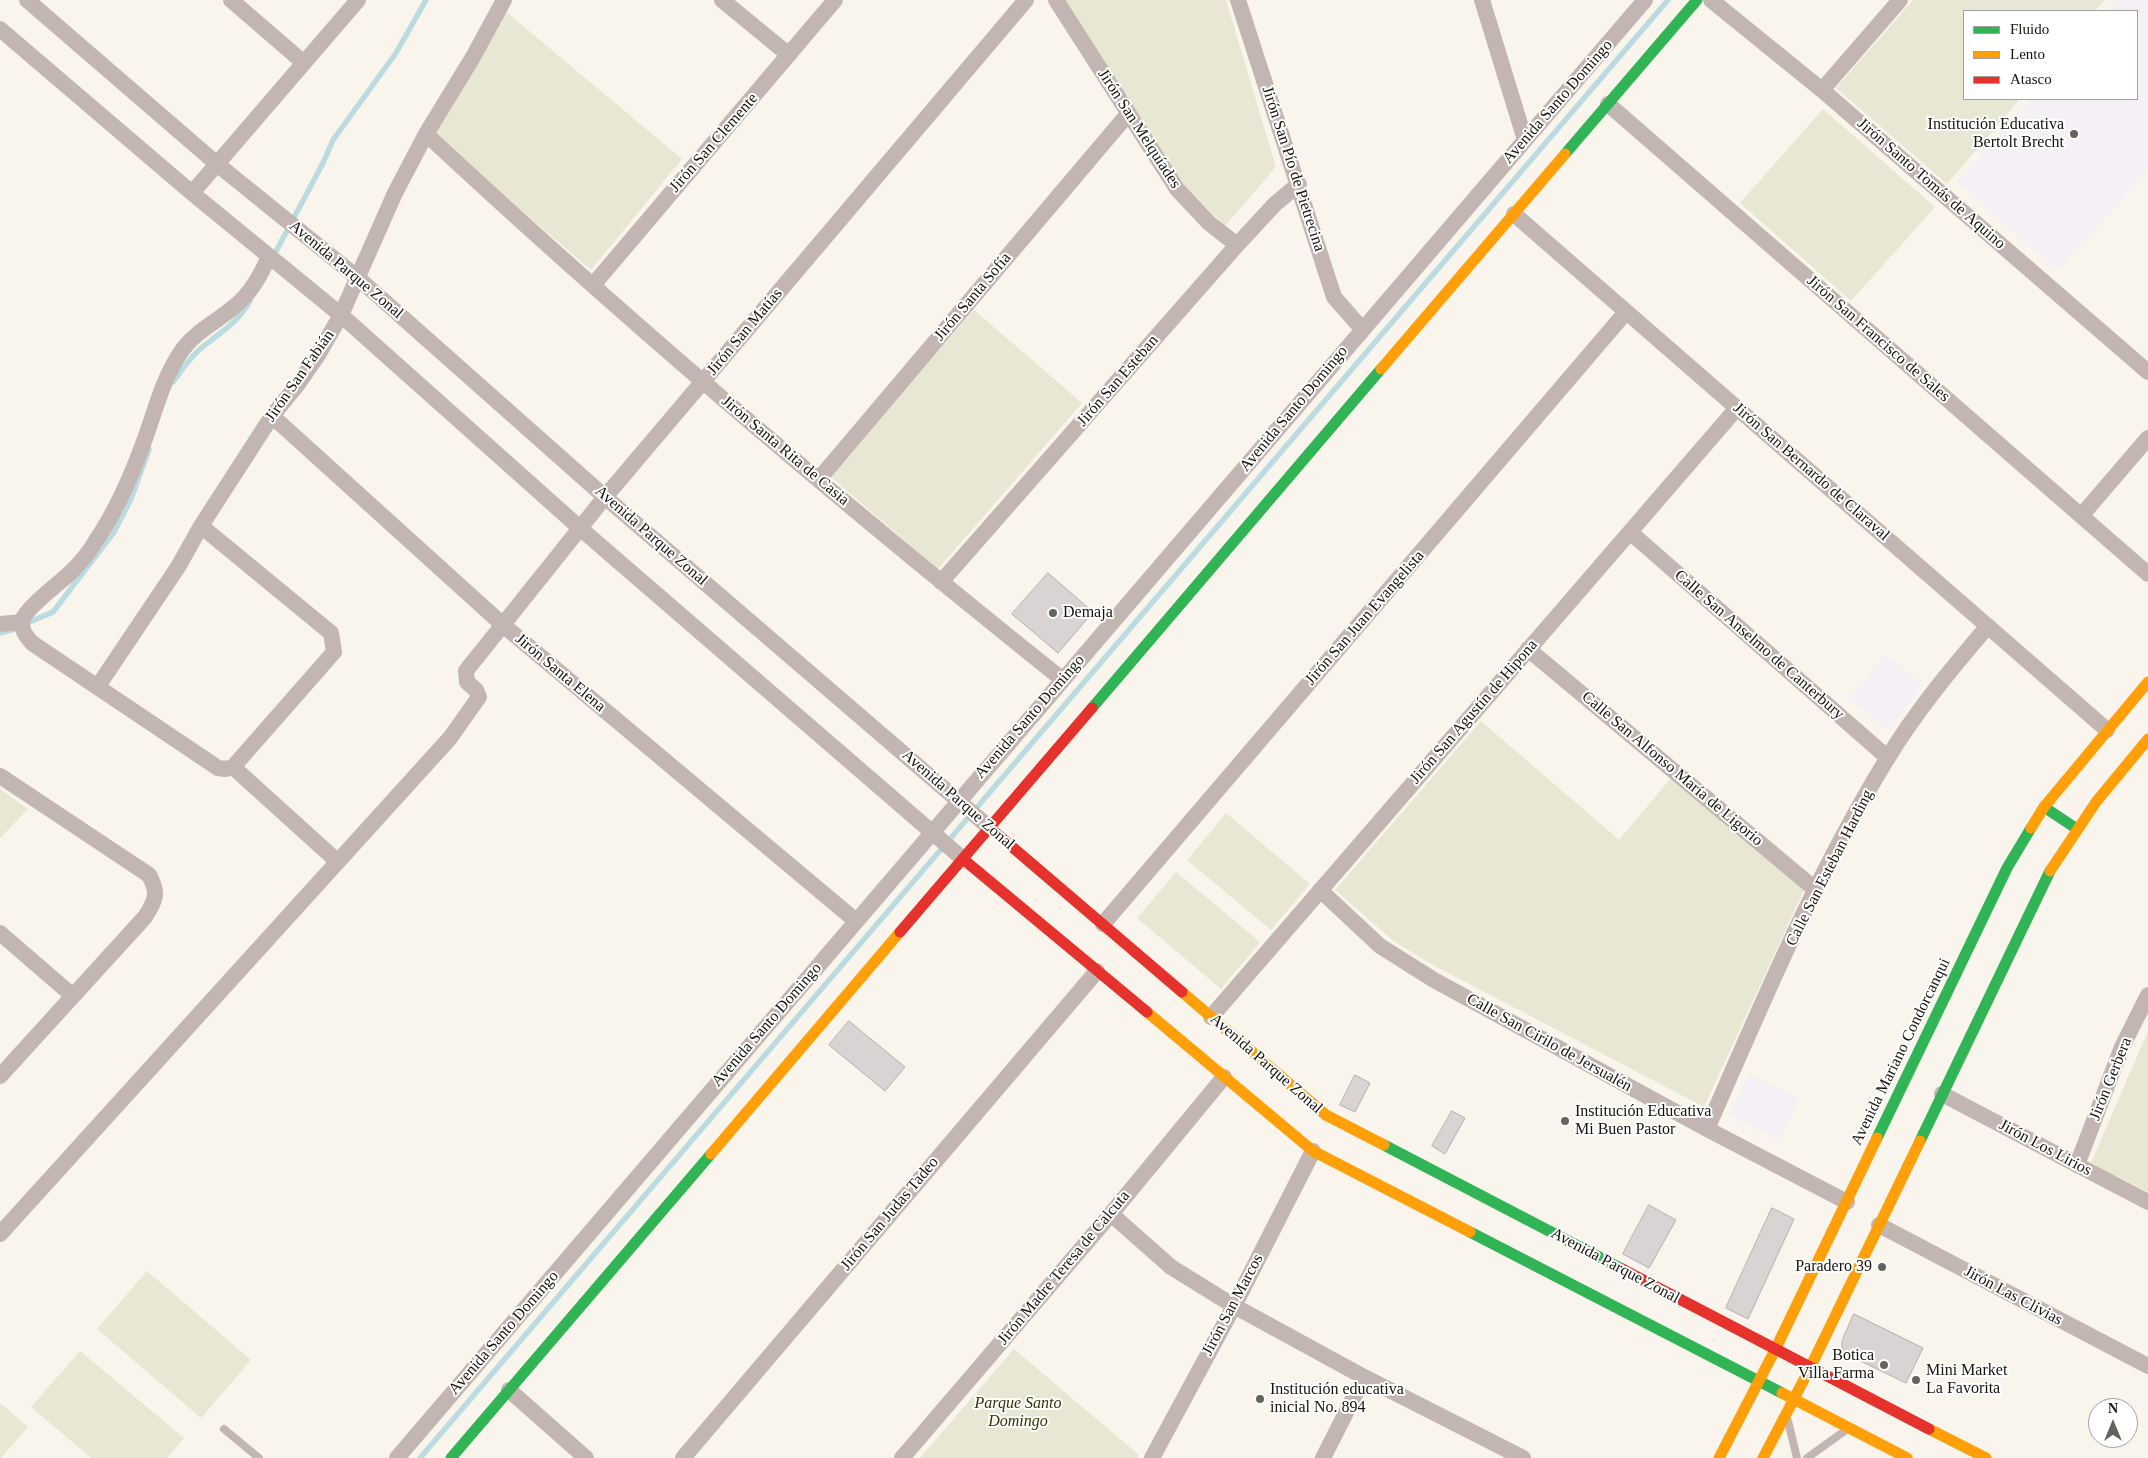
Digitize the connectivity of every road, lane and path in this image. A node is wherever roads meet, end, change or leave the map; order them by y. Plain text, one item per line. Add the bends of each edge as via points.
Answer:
1 (28, 0) edge
2 (232, 0) edge
3 (358, 0) edge
4 (504, 0) edge
5 (722, 0) edge
6 (836, 0) edge
7 (1026, 0) edge
8 (1056, 0) edge
9 (1238, 0) edge
10 (1482, 0) edge
11 (1645, 0) edge
12 (1697, 0) edge
13 (1712, 0) edge
14 (1900, 0) edge
15 (0, 28) edge
16 (790, 55) junction
17 (304, 63) junction
18 (1822, 90) junction
19 (1608, 104) junction
20 (1128, 114) junction
21 (426, 134) junction
22 (1525, 140) junction
23 (217, 164) junction
24 (1299, 184) junction
25 (192, 193) junction
26 (1514, 214) junction
27 (1237, 245) junction
28 (268, 256) junction
29 (358, 278) junction
30 (593, 285) junction
31 (1626, 312) junction
32 (341, 315) junction
33 (1362, 329) junction
34 (2148, 372) edge
35 (704, 381) junction
36 (1737, 408) junction
37 (272, 416) junction
38 (2148, 438) edge
39 (819, 479) junction
40 (605, 497) junction
41 (2082, 516) junction
42 (201, 526) junction
43 (581, 529) junction
44 (1630, 532) junction
45 (2148, 574) edge
46 (941, 582) junction
47 (22, 622) junction
48 (0, 624) edge
49 (503, 625) junction
50 (1988, 626) junction
51 (1528, 649) junction
52 (1062, 680) junction
53 (2148, 682) edge
54 (98, 686) junction
55 (2107, 730) junction
56 (2148, 739) edge
57 (1888, 758) junction
58 (233, 767) junction
59 (0, 776) edge
60 (959, 801) junction
61 (2044, 807) junction
62 (990, 828) junction
63 (2077, 829) junction
64 (932, 832) junction
65 (963, 859) junction
66 (338, 862) junction
67 (1320, 890) junction
68 (1816, 890) junction
69 (856, 921) junction
70 (1103, 924) junction
71 (0, 933) edge
72 (1097, 971) junction
73 (2148, 995) edge
74 (73, 996) junction
75 (1211, 1017) junction
76 (0, 1076) edge
77 (1224, 1077) junction
78 (1942, 1094) junction
79 (1707, 1129) junction
80 (1313, 1151) junction
81 (2077, 1165) junction
82 (1847, 1202) junction
83 (2148, 1202) edge
84 (1111, 1214) junction
85 (1879, 1225) junction
86 (0, 1234) edge
87 (1234, 1306) junction
88 (1775, 1350) junction
89 (2148, 1366) edge
90 (1810, 1368) junction
91 (1364, 1377) junction
92 (1759, 1382) junction
93 (509, 1390) junction
94 (1794, 1400) junction
95 (1786, 1414) junction
96 (1849, 1428) junction
97 (224, 1429) dead end
98 (259, 1458) edge
99 (397, 1458) edge
100 (451, 1458) edge
101 (586, 1458) edge
102 (683, 1458) edge
103 (902, 1458) edge
104 (1152, 1458) edge
105 (1323, 1458) edge
106 (1523, 1458) edge
107 (1719, 1458) edge
108 (1763, 1458) edge
109 (1797, 1458) edge
110 (1807, 1458) edge
111 (1907, 1458) edge
112 (1986, 1458) edge

1 - 23 street, Avenida Parque Zonal
2 - 17 street
3 - 17 street
4 - 21 street, Jirón San Fabián
5 - 16 street
6 - 16 street, Jirón San Clemente
7 - 35 street, Jirón San Matías
8 - 20 street, Jirón San Melquíades
9 - 24 street, Jirón San Pío de Pietrecina
10 - 22 street
11 - 22 street, Avenida Santo Domingo
12 - 19 main road
13 - 18 street, Jirón Santo Tomás de Aquino
14 - 18 street
15 - 25 street
16 - 30 street, Jirón San Clemente
17 - 23 street
18 - 34 street, Jirón Santo Tomás de Aquino
19 - 26 main road
19 - 41 street, Jirón San Francisco de Sales
20 - 27 street, Jirón San Melquíades via 1186,200
20 - 39 street, Jirón Santa Sofía
21 - 29 street, Jirón San Fabián via 395,193
21 - 30 street, Jirón Santa Rita de Casia
22 - 33 street, Avenida Santo Domingo
23 - 25 street
23 - 29 street, Avenida Parque Zonal
24 - 27 street, Jirón San Esteban via 1275,204
24 - 33 street, Jirón San Pío de Pietrecina via 1334,297
25 - 28 street
26 - 31 street, Jirón San Bernardo de Claraval
26 - 62 main road
27 - 46 street, Jirón San Esteban
28 - 32 street
28 - 47 street via 248,293 195,335 184,348 168,376 132,471 107,523 84,557 31,608
29 - 32 street, Jirón San Fabián
29 - 40 street, Avenida Parque Zonal
30 - 35 street, Jirón Santa Rita de Casia
31 - 36 street, Jirón San Bernardo de Claraval
31 - 70 street, Jirón San Juan Evangelista
32 - 37 street, Jirón San Fabián via 303,377
32 - 43 street
33 - 52 street, Avenida Santo Domingo
35 - 39 street, Jirón Santa Rita de Casia
35 - 40 street, Jirón San Matías
36 - 44 street, Jirón San Agustín de Hipona
36 - 50 street, Jirón San Bernardo de Claraval
37 - 42 street, Jirón San Fabián
37 - 49 street, Jirón Santa Elena
38 - 41 street
39 - 46 street, Jirón Santa Rita de Casia
40 - 43 street, Jirón San Matías
40 - 60 street, Avenida Parque Zonal
41 - 45 street, Jirón San Francisco de Sales
42 - 54 street, Jirón San Fabián via 178,567
42 - 58 street via 331,633 334,643 334,652
43 - 49 street, Jirón San Matías
43 - 64 street
44 - 51 street, Jirón San Agustín de Hipona
44 - 57 street, Calle San Anselmo de Canterbury
46 - 52 street, Jirón Santa Rita de Casia
47 - 48 street
47 - 54 street via 24,633 32,643
49 - 66 street, Jirón San Matías via 466,672 467,682 479,697 470,711 450,738
49 - 69 street, Jirón Santa Elena
50 - 55 street, Jirón San Bernardo de Claraval
50 - 57 street, Calle San Esteban Harding via 1939,684
51 - 67 street, Jirón San Agustín de Hipona
51 - 68 street, Calle San Alfonso María de Ligorio
52 - 60 street, Avenida Santo Domingo
53 - 55 main road, Avenida Mariano Condorcanqui
54 - 58 street via 218,768
55 - 61 main road, Avenida Mariano Condorcanqui
56 - 63 main road
57 - 68 street, Calle San Esteban Harding
58 - 66 street
59 - 74 street via 149,874 155,886 155,902 146,917
60 - 62 street, Avenida Parque Zonal
60 - 64 street, Avenida Santo Domingo
61 - 63 main road
61 - 82 main road, Avenida Mariano Condorcanqui via 2007,868
62 - 65 main road
62 - 70 main road, Avenida Parque Zonal
63 - 78 main road via 2037,896
64 - 65 street
64 - 69 street, Avenida Santo Domingo
65 - 72 main road
65 - 93 main road
66 - 86 street
67 - 75 street, Jirón San Agustín de Hipona
67 - 79 street, Calle San Cirilo de Jersualén via 1380,946 1403,961
68 - 79 street, Calle San Esteban Harding
69 - 99 street, Avenida Santo Domingo
70 - 75 main road, Avenida Parque Zonal
71 - 74 street
72 - 77 main road
72 - 102 street, Jirón San Judas Tadeo
73 - 81 street, Jirón Gerbera via 2122,1047
74 - 76 street
75 - 88 main road, Avenida Parque Zonal via 1326,1115 1729,1331
77 - 80 main road
77 - 84 street, Jirón Madre Teresa de Calcuta
78 - 81 street, Jirón Los Lirios
78 - 85 main road
79 - 82 street, Calle San Cirilo de Jersualén
80 - 87 street, Jirón San Marcos
80 - 92 main road via 1717,1355
81 - 83 street, Jirón Los Lirios
82 - 88 main road, Avenida Mariano Condorcanqui
84 - 87 street via 1170,1267
84 - 103 street, Jirón Madre Teresa de Calcuta
85 - 89 street, Jirón Las Clivias
85 - 90 main road
87 - 91 street
87 - 104 street, Jirón San Marcos
88 - 90 main road, Avenida Parque Zonal
88 - 92 main road, Avenida Mariano Condorcanqui
90 - 94 main road
90 - 112 main road, Avenida Parque Zonal
91 - 105 street
91 - 106 street
92 - 94 main road
92 - 107 main road, Avenida Mariano Condorcanqui
93 - 100 main road
93 - 101 street
94 - 95 main road
94 - 96 main road
95 - 108 main road
95 - 109 lane
96 - 110 lane
96 - 111 main road
97 - 98 lane

